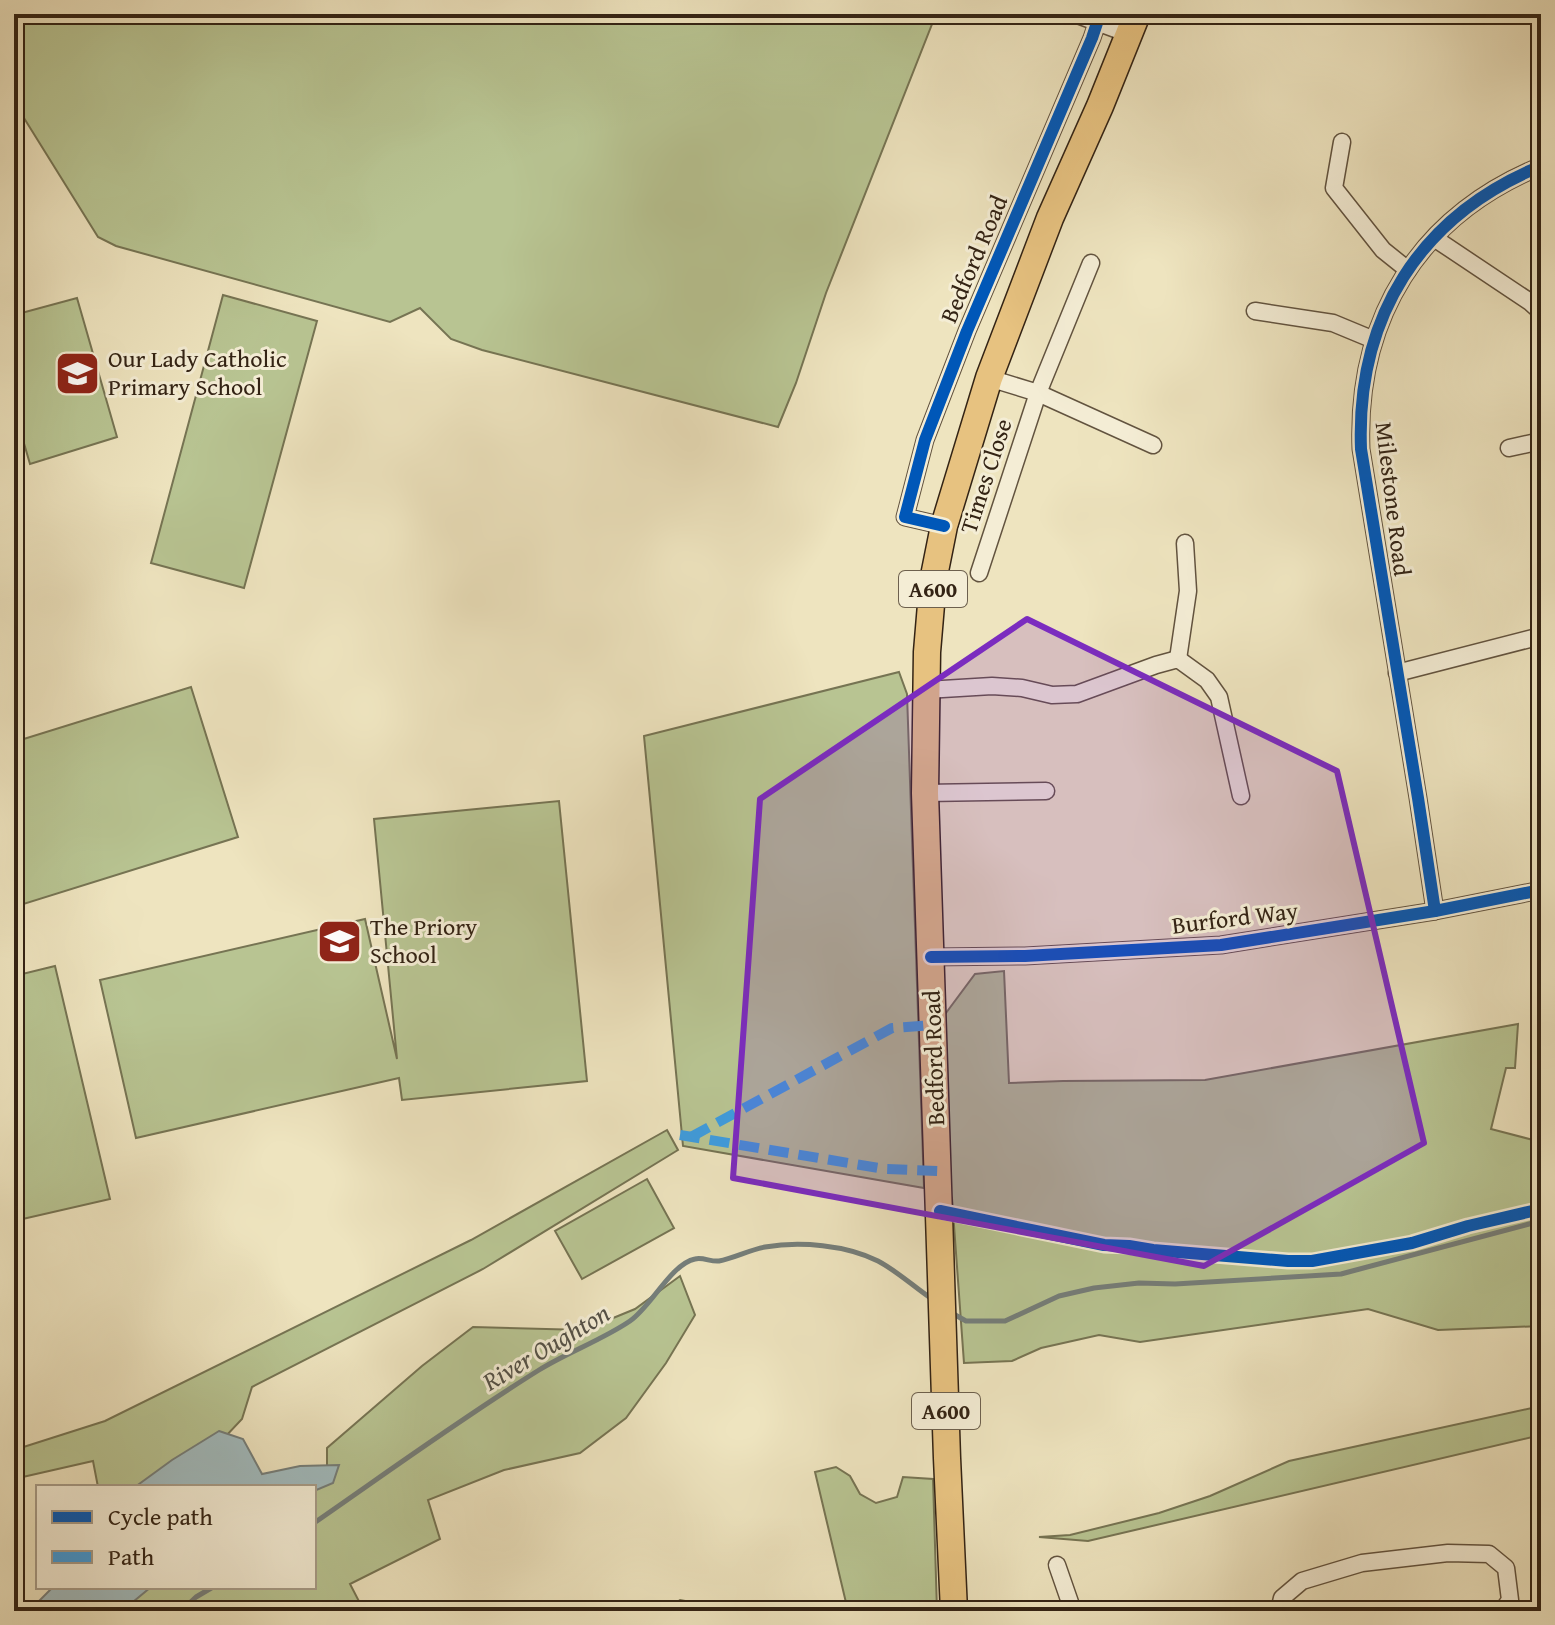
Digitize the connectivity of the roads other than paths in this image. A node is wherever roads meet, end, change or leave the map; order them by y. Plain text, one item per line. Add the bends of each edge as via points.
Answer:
1 (1075, 14) edge
2 (1097, 23) junction
3 (1133, 24) edge
4 (1342, 142) dead end
5 (1541, 166) edge
6 (1434, 238) junction
7 (1091, 263) dead end
8 (1408, 270) junction
9 (1255, 311) dead end
10 (1541, 312) edge
11 (1374, 340) junction
12 (989, 378) junction
13 (1038, 393) junction
14 (1541, 441) edge
15 (1153, 445) dead end
16 (1509, 448) dead end
17 (944, 526) junction
18 (1185, 543) dead end
19 (979, 573) dead end
20 (1541, 636) edge
21 (1178, 659) junction
22 (1397, 673) junction
23 (926, 690) junction
24 (1046, 791) dead end
25 (925, 793) junction
26 (1241, 796) dead end
27 (1541, 890) edge
28 (1435, 911) junction
29 (931, 957) junction
30 (1057, 1565) dead end
31 (954, 1611) edge
32 (1073, 1611) edge
33 (1279, 1611) edge
34 (1502, 1611) edge

1 - 2 street
2 - 3 street
2 - 17 street, Bedford Road via 925,440 905,517
3 - 12 main road, Bedford Road / A600
4 - 8 street via 1334,188 1383,250
5 - 6 street, Milestone Road via 1484,194
6 - 8 street, Milestone Road
6 - 10 street
7 - 13 street, Times Close
8 - 11 street, Milestone Road
9 - 11 street via 1333,323
11 - 22 street, Milestone Road via 1362,391 1361,449
12 - 13 street, Times Close
12 - 17 main road, Bedford Road / A600
13 - 15 street, Times Close
13 - 19 street, Times Close
14 - 16 street
17 - 23 main road, Bedford Road / A600 via 933,581
18 - 21 street via 1188,591
20 - 22 street
21 - 23 street via 1077,694 992,686
21 - 26 street via 1207,680 1219,697
22 - 28 street, Milestone Road
23 - 25 main road, Bedford Road / A600
24 - 25 street
25 - 29 main road, Bedford Road / A600
27 - 28 street, Burford Way
28 - 29 street, Burford Way via 1221,945
29 - 31 main road, Bedford Road / A600
30 - 32 street
33 - 34 street via 1282,1598 1302,1581 1362,1563 1448,1553 1489,1554 1506,1568 1510,1600

